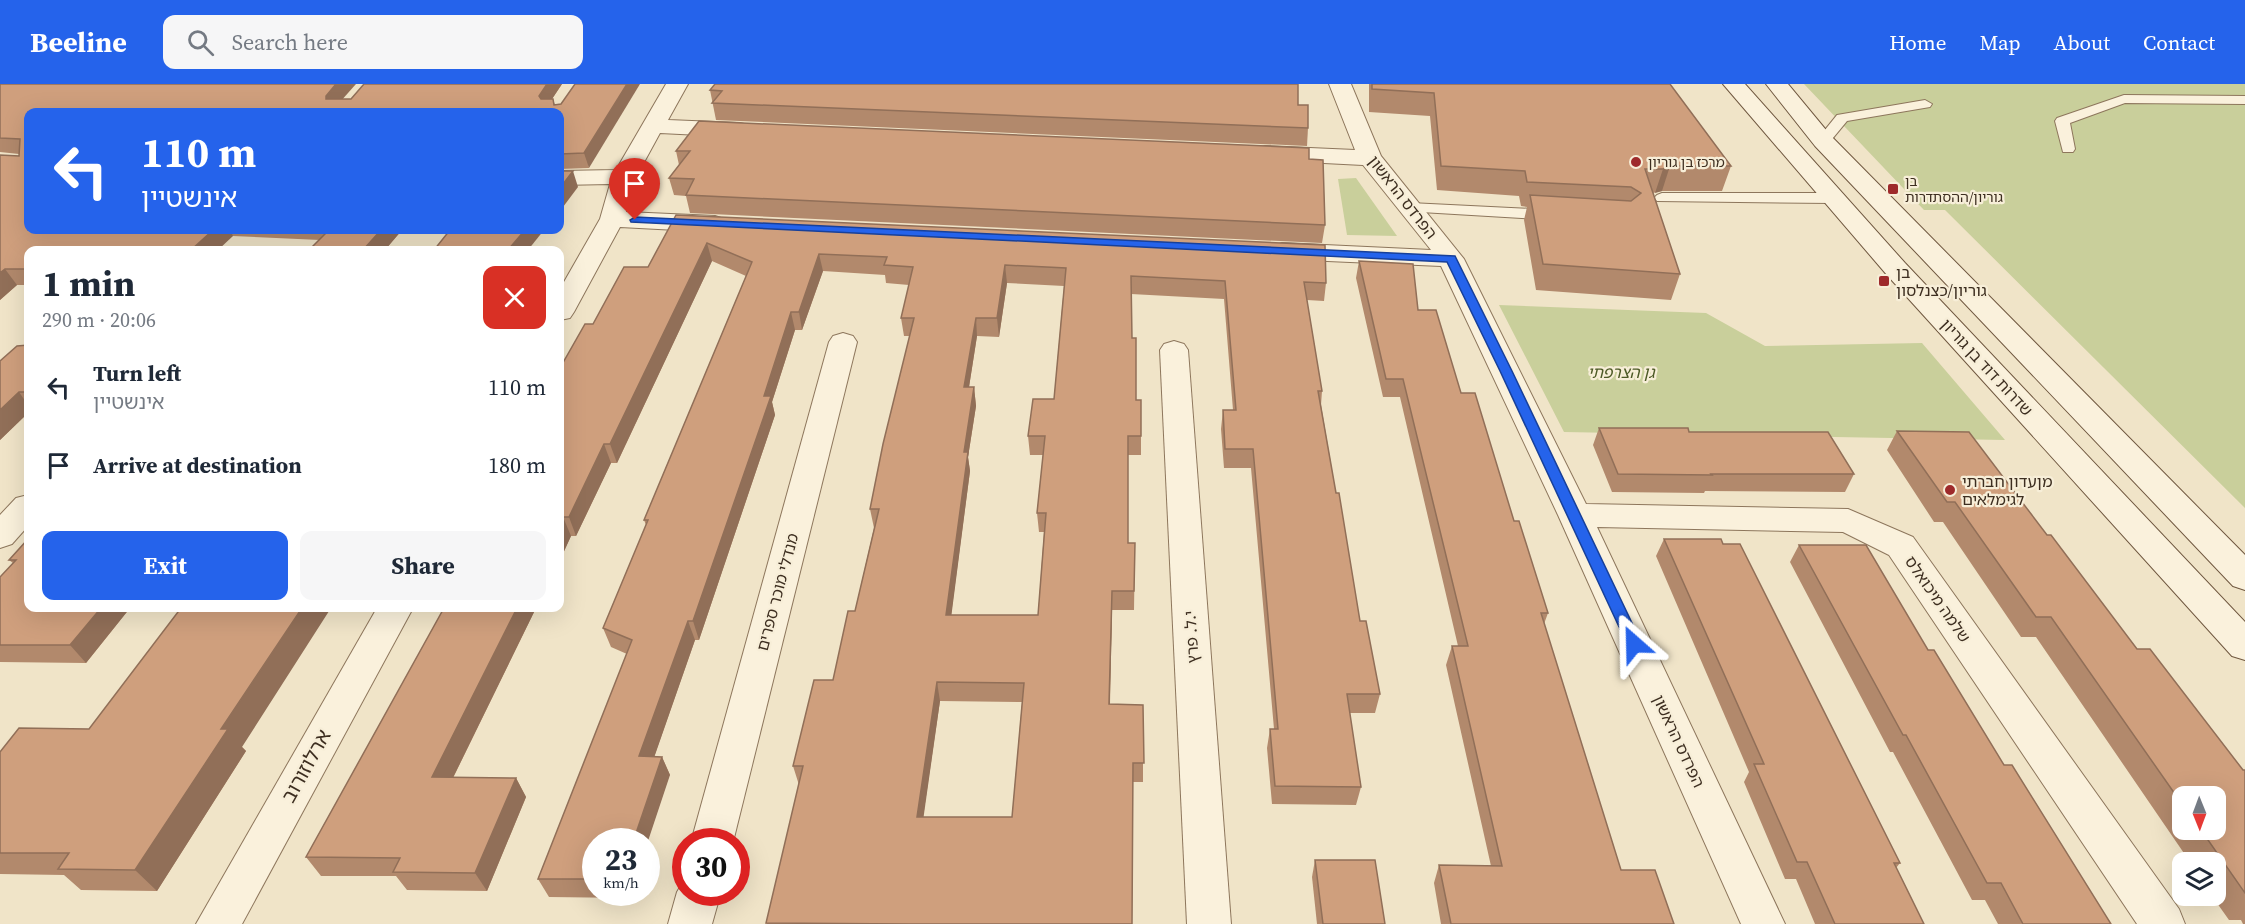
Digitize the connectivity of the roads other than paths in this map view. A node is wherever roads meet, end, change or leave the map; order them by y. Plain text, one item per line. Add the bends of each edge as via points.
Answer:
1 (677, 84) edge
2 (1340, 84) edge
3 (1734, 84) edge
4 (1777, 84) edge
5 (2245, 100) edge
6 (1925, 104) dead end
7 (654, 126) junction
8 (762, 131) edge
9 (1823, 141) junction
10 (2068, 149) dead end
11 (1239, 152) edge
12 (1370, 158) junction
13 (624, 177) junction
14 (564, 178) edge
15 (1662, 198) edge
16 (1832, 198) junction
17 (1410, 208) junction
18 (1564, 216) edge
19 (612, 219) junction
20 (740, 225) edge
21 (1260, 250) edge
22 (1451, 259) junction
23 (564, 305) edge
24 (843, 342) dead end
25 (1174, 350) dead end
26 (24, 510) edge
27 (1575, 515) junction
28 (0, 536) edge
29 (2245, 577) edge
30 (393, 612) edge
31 (2245, 645) edge
32 (716, 828) edge
33 (695, 906) edge
34 (218, 924) edge
35 (690, 924) edge
36 (1209, 924) edge
37 (1763, 924) edge
38 (2163, 924) edge

1 - 7 street
2 - 12 street, הפרדס הראשון
3 - 16 street, שדרות דוד בן גוריון
4 - 9 street
5 - 10 lane via 2124,99 2062,121
6 - 9 lane via 1842,118
7 - 8 street
7 - 13 street
9 - 29 street
11 - 12 street
12 - 17 street, הפרדס הראשון
13 - 14 street
13 - 19 street
15 - 16 lane
16 - 31 street, שדרות דוד בן גוריון
17 - 18 lane
17 - 22 street, הפרדס הראשון
19 - 20 street
19 - 23 street
21 - 22 street
22 - 27 street, הפרדס הראשון
24 - 32 street, מנדלי מוכר ספרים
25 - 36 street, י.ל. פרץ
26 - 28 street
27 - 37 street, הפרדס הראשון
27 - 38 street, שלמה מיכואלס via 1848,521 1901,546
30 - 34 street, ארלוזורוב
33 - 35 street

